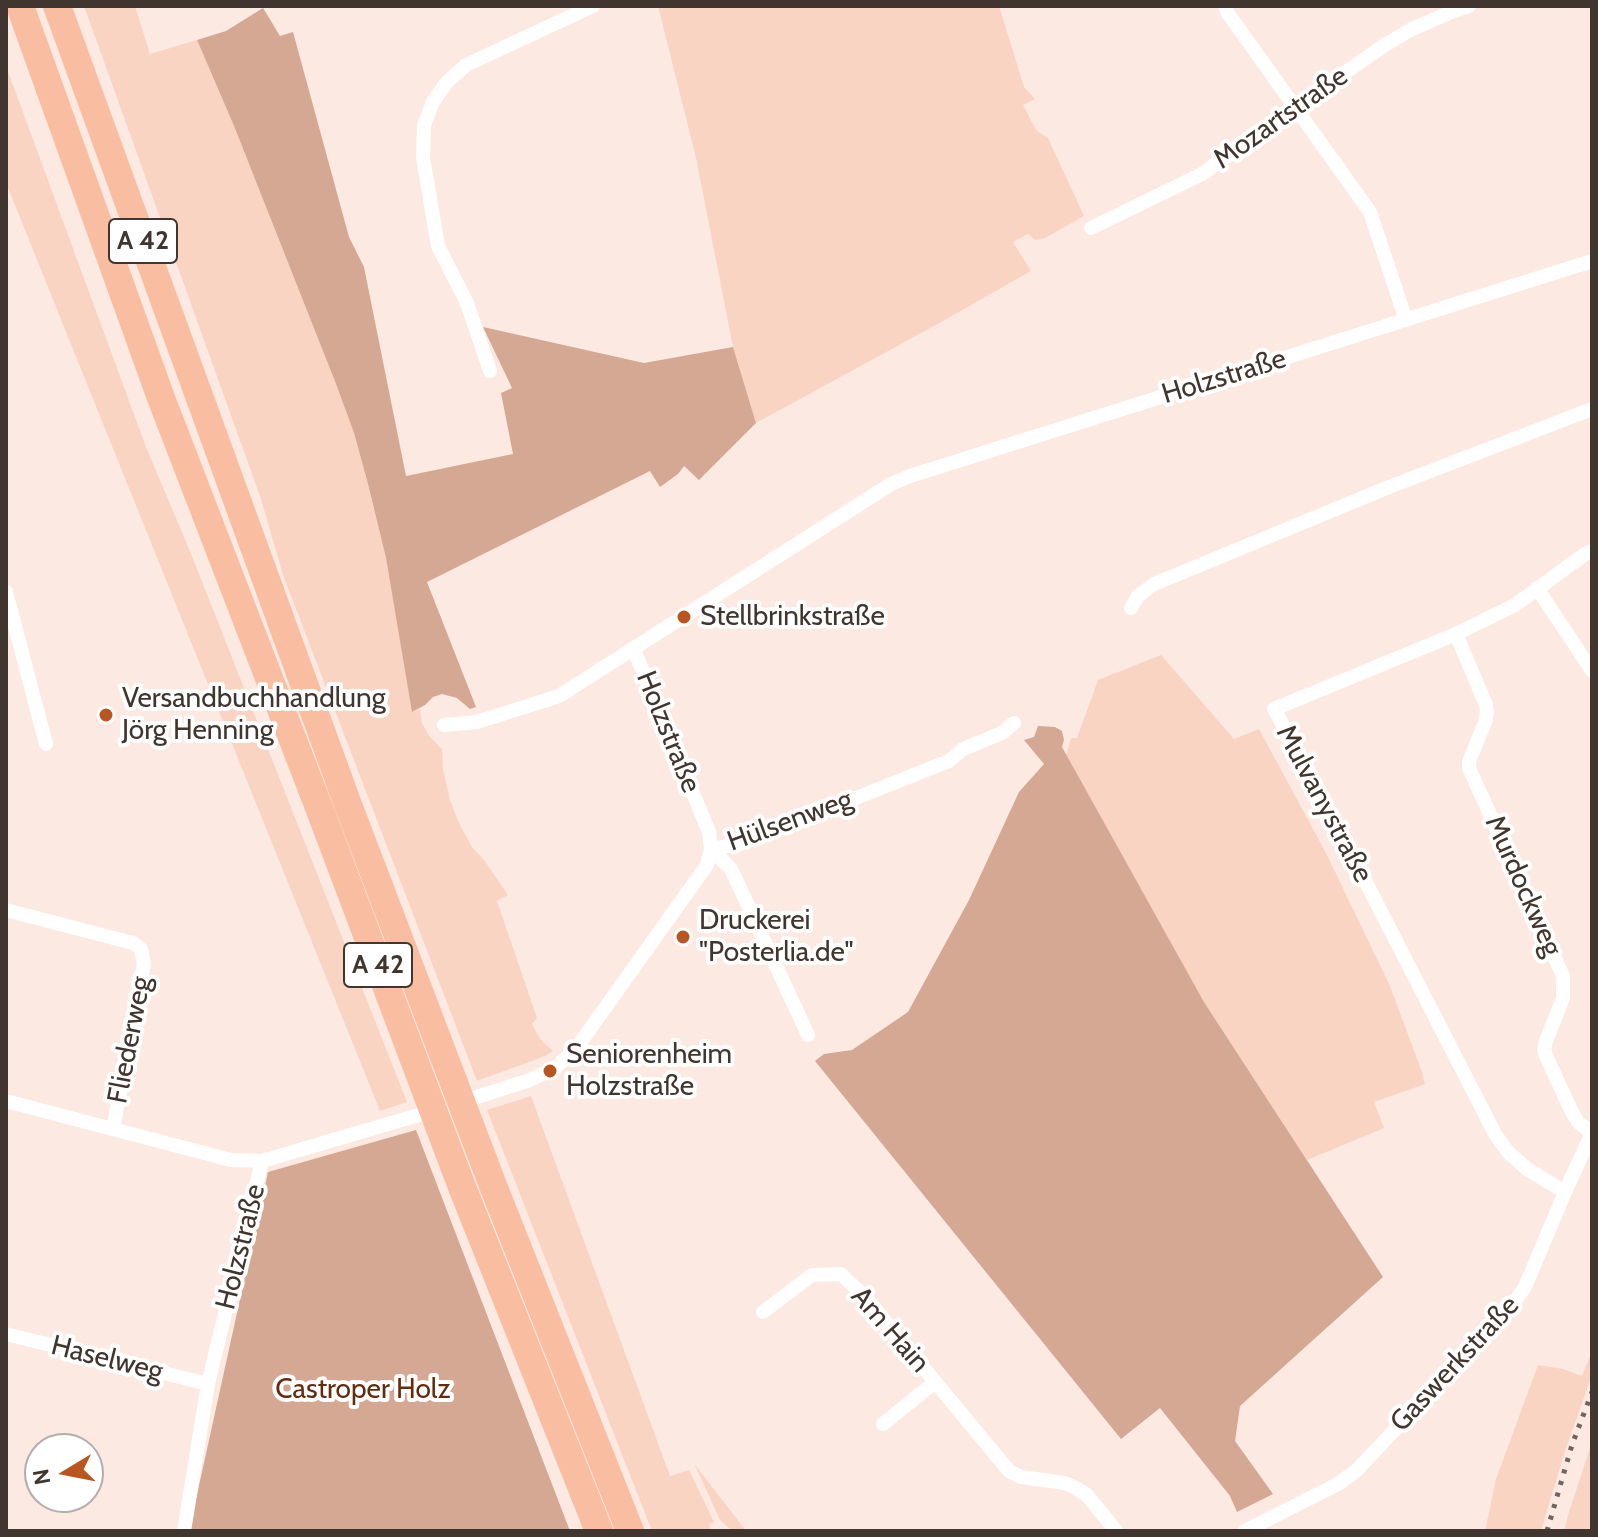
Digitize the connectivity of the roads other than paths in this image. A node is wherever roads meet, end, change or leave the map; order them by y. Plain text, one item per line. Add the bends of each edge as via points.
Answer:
1 (20, 6) edge
2 (57, 6) edge
3 (593, 6) edge
4 (1225, 6) edge
5 (1469, 6) edge
6 (1296, 106) junction
7 (1091, 228) dead end
8 (1592, 261) edge
9 (1406, 320) junction
10 (490, 371) dead end
11 (1592, 409) edge
12 (1592, 551) edge
13 (1537, 588) junction
14 (6, 592) edge
15 (1131, 608) dead end
16 (1456, 634) junction
17 (634, 650) junction
18 (1592, 671) edge
19 (1014, 723) dead end
20 (444, 725) dead end
21 (46, 744) dead end
22 (711, 849) junction
23 (6, 910) edge
24 (808, 1035) dead end
25 (6, 1101) edge
26 (113, 1129) junction
27 (1592, 1133) edge
28 (262, 1161) junction
29 (1565, 1192) junction
30 (763, 1312) dead end
31 (6, 1334) edge
32 (935, 1382) junction
33 (208, 1384) junction
34 (883, 1424) dead end
35 (1248, 1530) edge
36 (184, 1531) edge
37 (599, 1531) edge
38 (630, 1531) edge
39 (1116, 1531) edge

1 - 37 highway, A 42 via 161,398
2 - 38 highway, A 42 via 347,802
3 - 10 street via 466,65 446,83 424,125 423,158 438,246 467,303
4 - 6 street
5 - 6 street, Mozartstraße via 1410,30
6 - 7 street, Mozartstraße via 1202,174
6 - 9 street via 1370,212
8 - 9 street, Holzstraße
9 - 17 street, Holzstraße via 891,484
11 - 15 street via 1154,584
12 - 13 street, Mulvanystraße
13 - 16 street, Mulvanystraße
13 - 18 street
14 - 21 street
16 - 27 street, Murdockweg via 1487,713 1469,768 1563,976 1563,998 1544,1049 1572,1112
16 - 29 street, Mulvanystraße via 1274,709 1495,1134 1527,1169
17 - 20 street via 559,696 477,722
17 - 22 street, Holzstraße via 709,832
19 - 22 street, Hülsenweg via 949,761 740,844
22 - 24 street, Hülsenweg via 731,869
22 - 28 street, Holzstraße via 707,865 575,1050 555,1068 389,1125
23 - 26 street, Fliederweg via 141,949 144,964
25 - 26 street
26 - 28 street via 231,1160
27 - 29 street, Gaswerkstraße
28 - 33 street, Holzstraße
29 - 35 street, Gaswerkstraße via 1525,1287 1512,1305 1357,1470
30 - 32 street, Am Hain via 812,1275 841,1274
31 - 33 street, Haselweg
32 - 34 street, Am Hain
32 - 39 street, Am Hain via 1009,1471 1076,1488
33 - 36 street, Holzstraße

